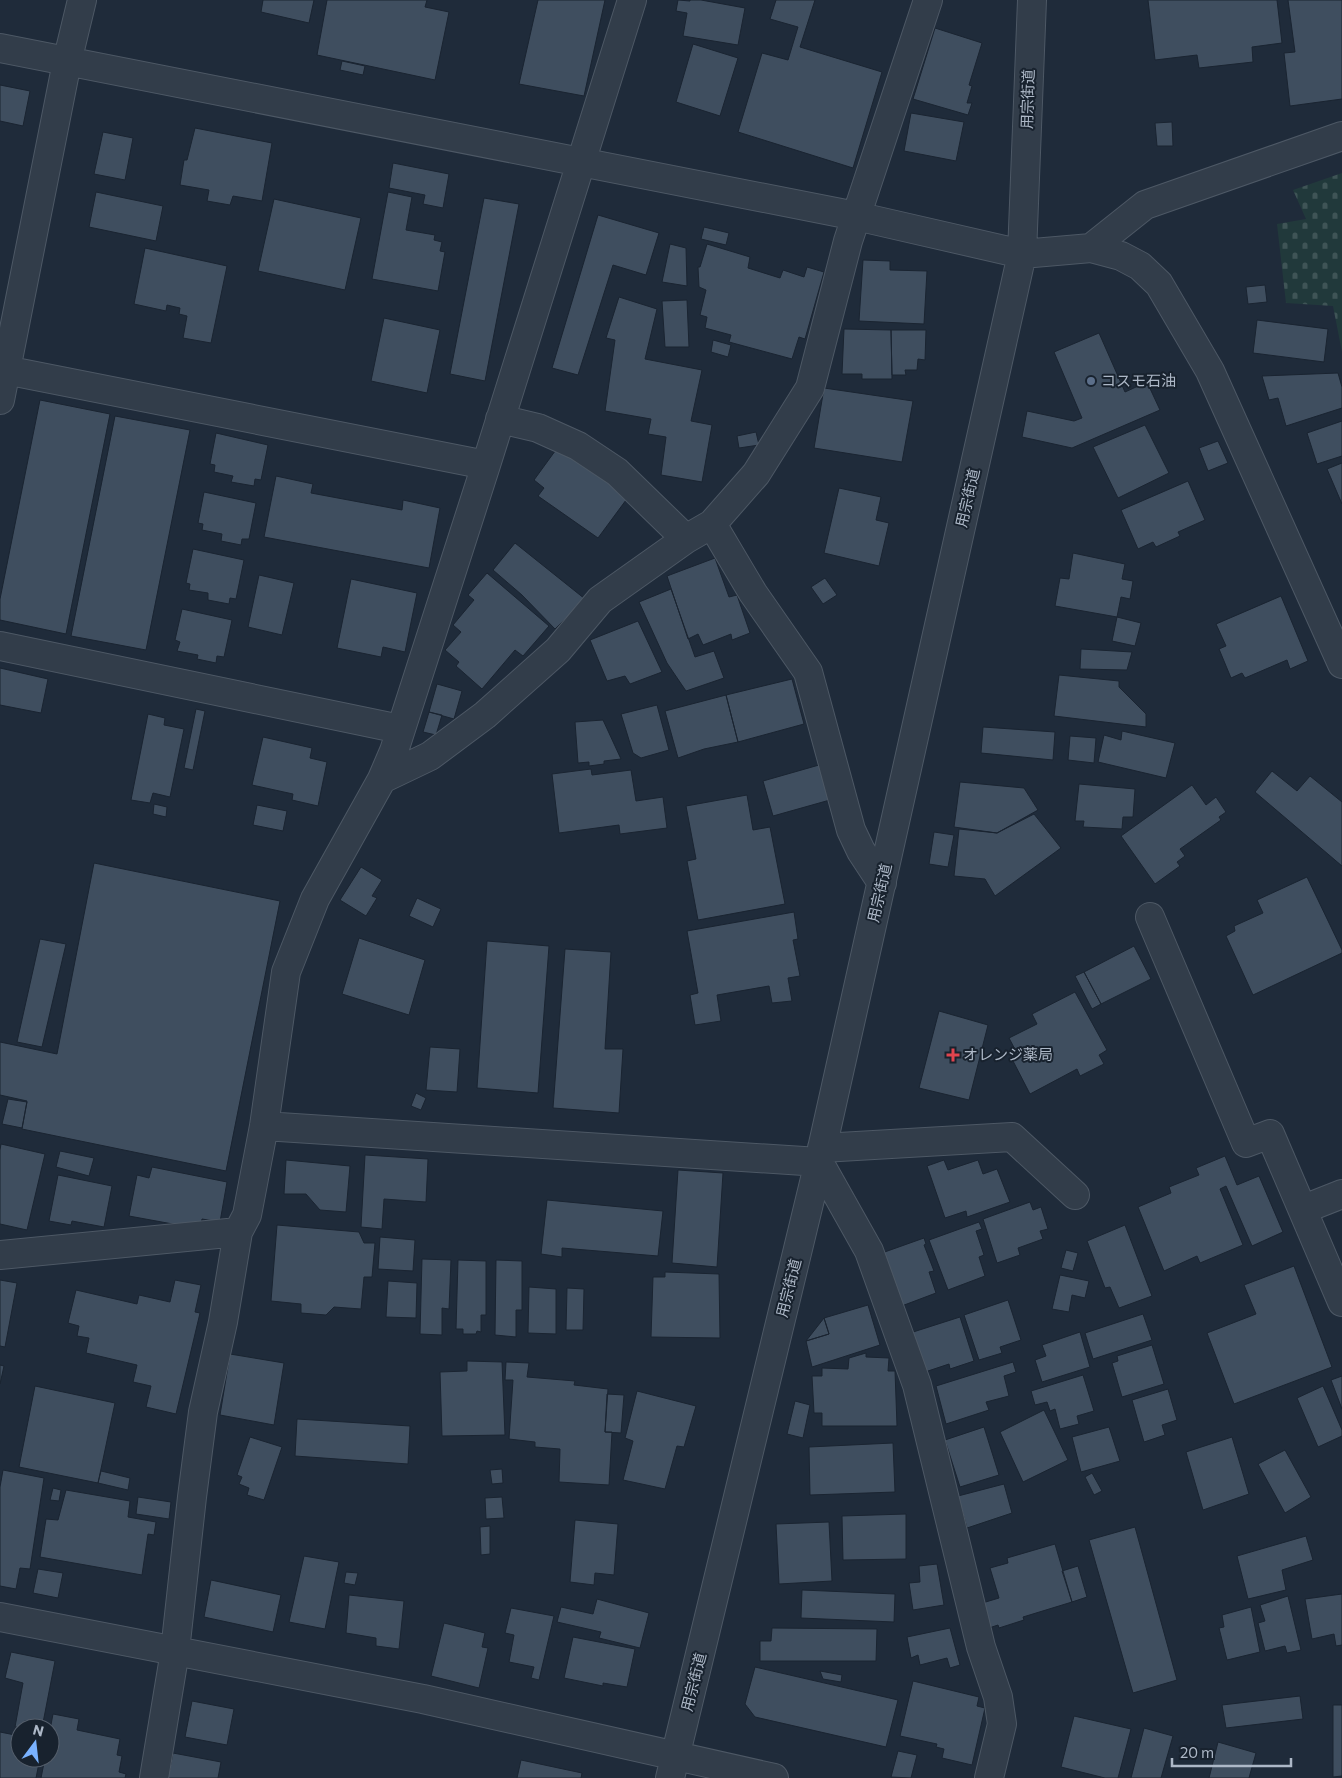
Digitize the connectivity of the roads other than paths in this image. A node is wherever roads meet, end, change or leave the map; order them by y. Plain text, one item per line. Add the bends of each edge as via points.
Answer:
1 (82, 0) edge
2 (632, 0) edge
3 (928, 0) edge
4 (1032, 0) edge
5 (0, 48) edge
6 (67, 62) junction
7 (1342, 136) edge
8 (581, 162) junction
9 (856, 216) junction
10 (1091, 248) junction
11 (1022, 254) junction
12 (3, 370) edge
13 (0, 400) edge
14 (500, 419) junction
15 (486, 465) junction
16 (712, 524) junction
17 (686, 539) junction
18 (0, 646) edge
19 (1342, 664) edge
20 (400, 729) junction
21 (382, 779) junction
22 (882, 883) junction
23 (1150, 917) dead end
24 (264, 1126) junction
25 (821, 1155) junction
26 (1342, 1194) edge
27 (1075, 1195) dead end
28 (1304, 1209) junction
29 (238, 1232) junction
30 (0, 1255) edge
31 (1342, 1302) edge
32 (0, 1617) edge
33 (175, 1651) junction
34 (673, 1767) edge
35 (154, 1778) edge
36 (774, 1778) edge
37 (989, 1778) edge

1 - 6 street
2 - 8 street
3 - 9 street
4 - 11 street, 用宗街道
5 - 6 street
6 - 8 street
6 - 12 street
7 - 10 street via 1145,205
8 - 9 street
8 - 14 street
9 - 11 street
9 - 16 street via 810,388 756,474
10 - 11 street
10 - 19 street via 1121,256 1140,266 1159,284 1181,320 1210,371
11 - 22 street, 用宗街道
12 - 13 street
12 - 15 street
14 - 15 street
14 - 17 street via 538,428 578,446 617,472
15 - 20 street
16 - 17 street
16 - 22 street via 748,586 808,672 851,830
17 - 21 street via 600,600 558,650 485,715 430,756
18 - 20 street
20 - 21 street
21 - 24 street via 315,899 286,972
22 - 25 street, 用宗街道
23 - 28 street via 1246,1144 1270,1134
24 - 25 street
24 - 29 street via 247,1215
25 - 27 street via 1012,1137
25 - 34 street, 用宗街道
25 - 37 street via 869,1251 917,1385 981,1647 998,1697 1002,1724
26 - 28 street
28 - 31 street
29 - 30 street
29 - 33 street via 204,1412
32 - 33 street
33 - 34 street via 423,1699
33 - 35 street
34 - 36 street

